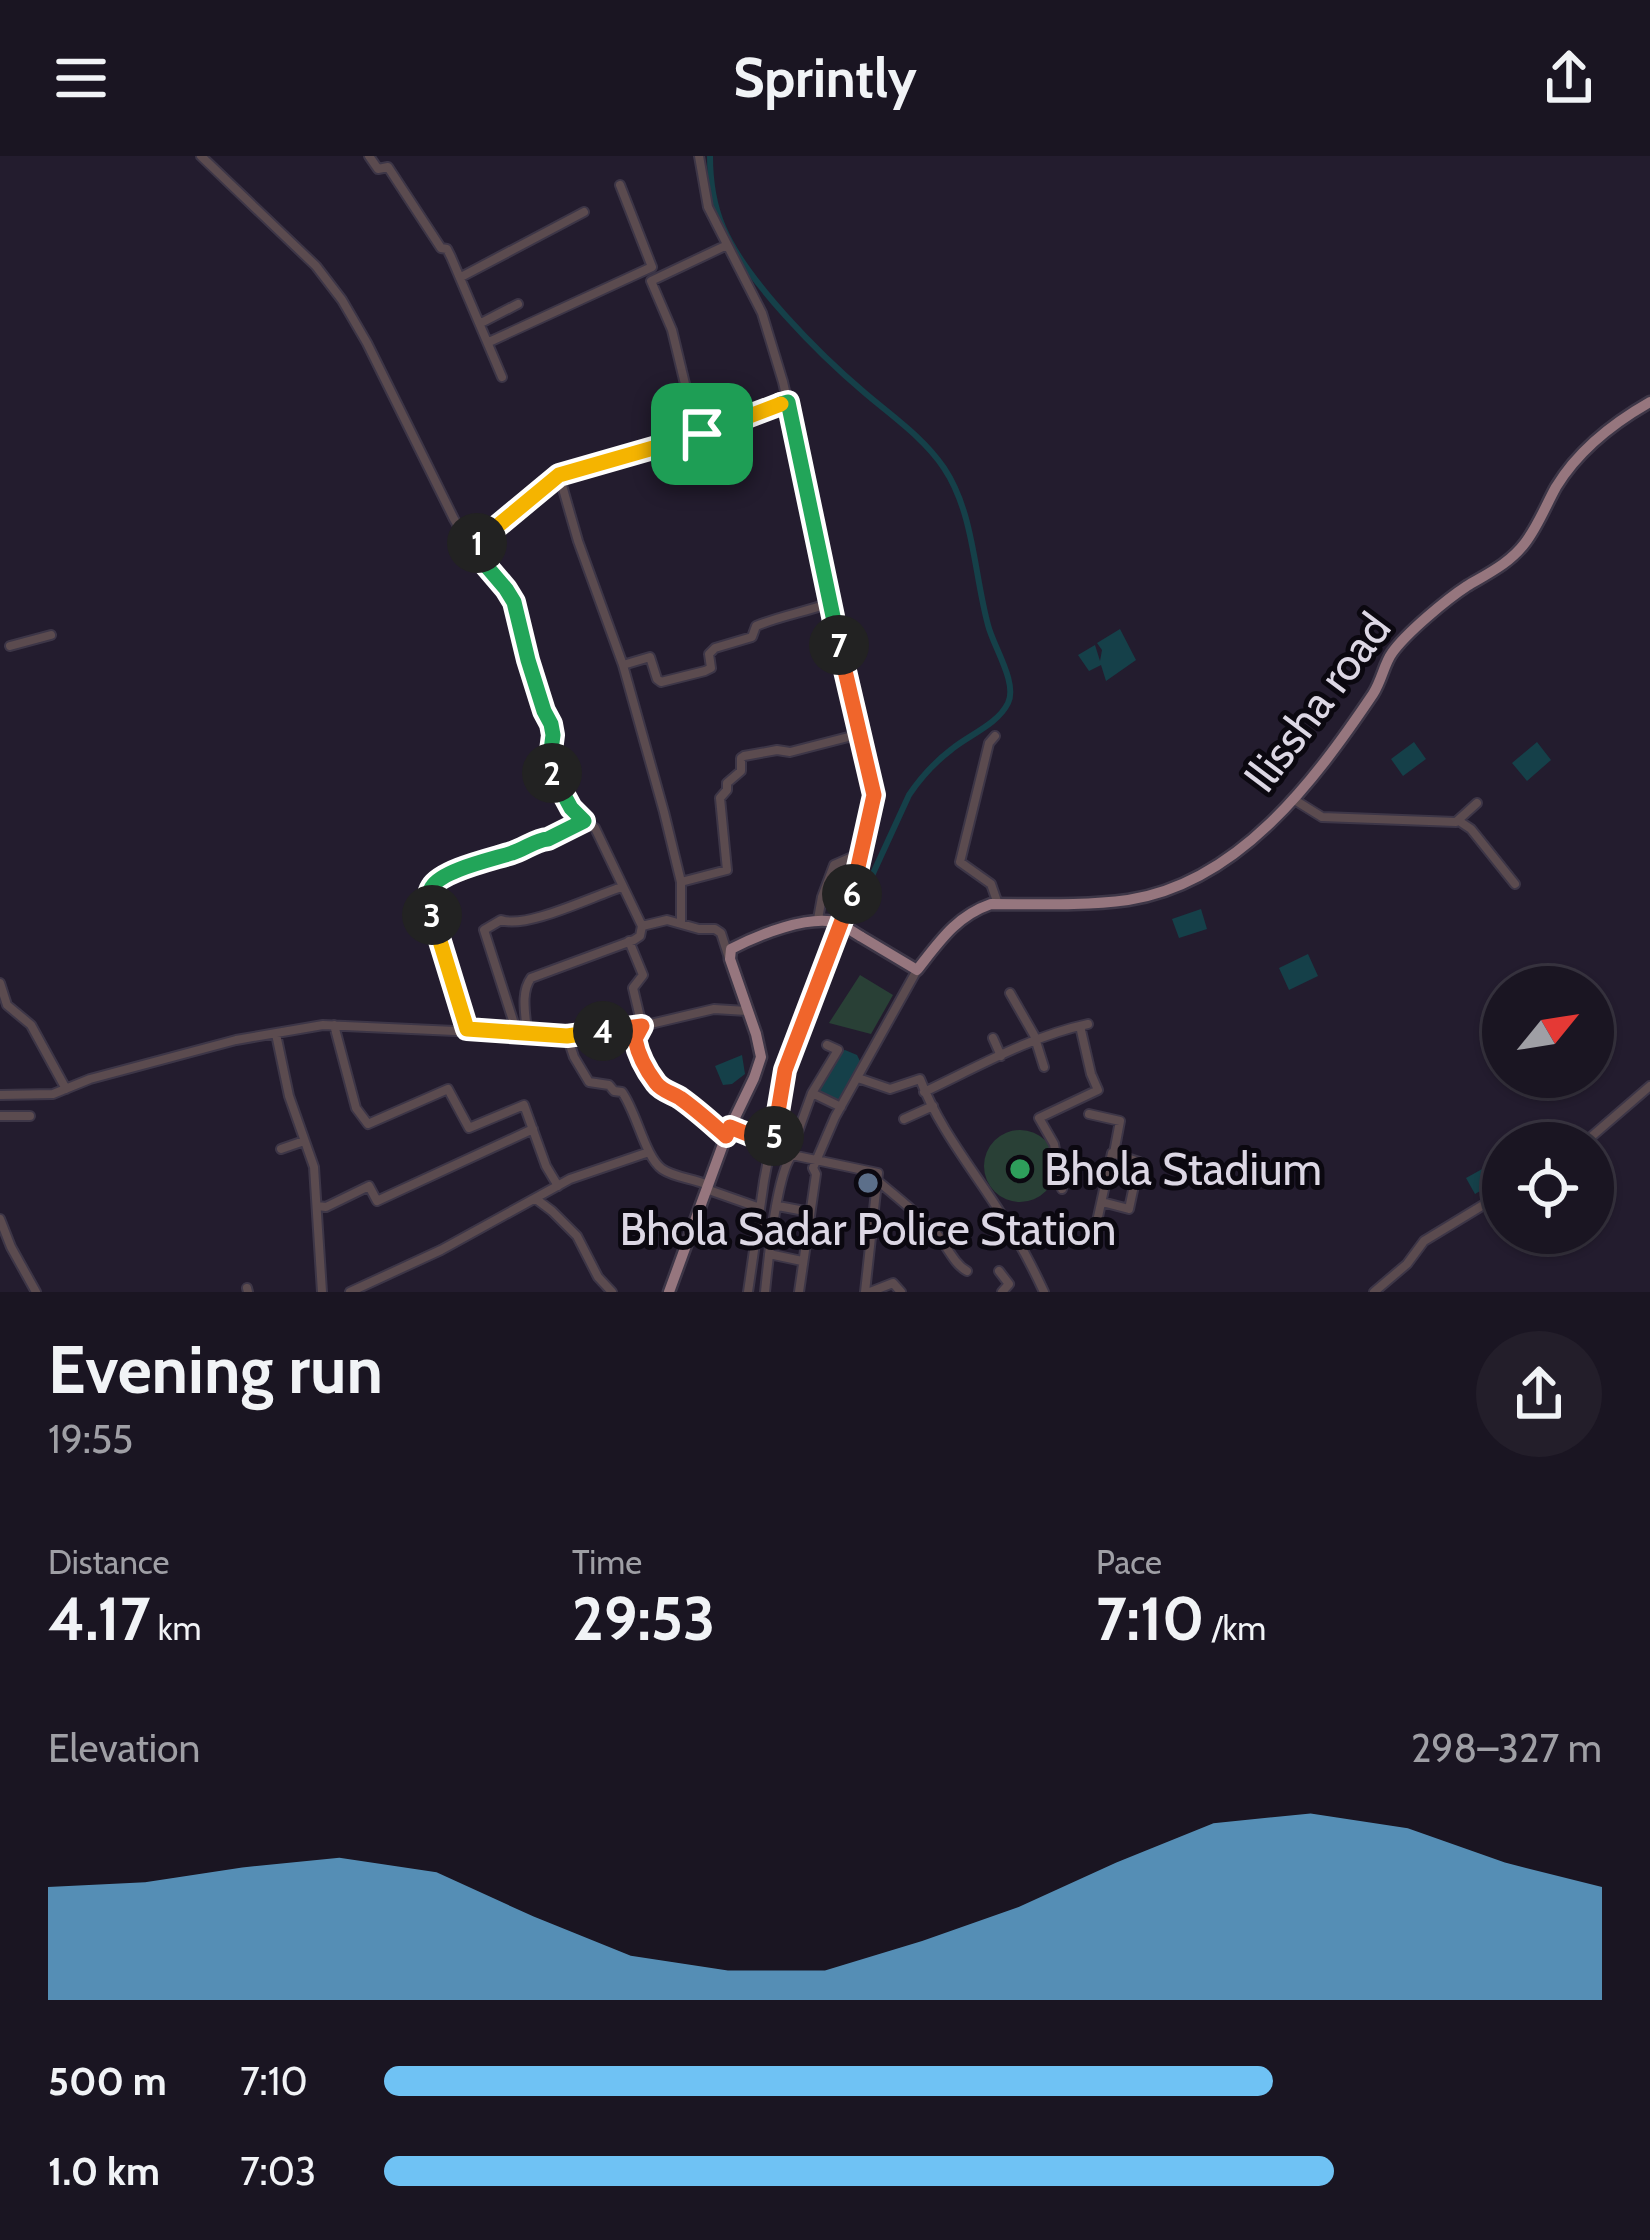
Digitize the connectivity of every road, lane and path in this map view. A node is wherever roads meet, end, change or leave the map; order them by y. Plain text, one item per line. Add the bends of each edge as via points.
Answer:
1 (201, 156) edge
2 (369, 156) edge
3 (699, 156) edge
4 (619, 189) dead end
5 (584, 212) dead end
6 (727, 245) junction
7 (460, 278) junction
8 (518, 304) dead end
9 (481, 322) junction
10 (489, 342) junction
11 (502, 377) dead end
12 (788, 402) junction
13 (1650, 402) edge
14 (702, 434) junction
15 (560, 475) junction
16 (471, 548) junction
17 (830, 603) junction
18 (51, 635) dead end
19 (10, 646) dead end
20 (622, 664) junction
21 (860, 734) junction
22 (994, 736) dead end
23 (1293, 799) junction
24 (1477, 803) dead end
25 (584, 821) junction
26 (1459, 821) junction
27 (860, 853) junction
28 (681, 882) junction
29 (1515, 884) dead end
30 (622, 887) junction
31 (998, 904) junction
32 (818, 919) junction
33 (682, 924) junction
34 (642, 926) junction
35 (629, 941) junction
36 (730, 959) junction
37 (916, 970) junction
38 (0, 983) edge
39 (1010, 993) dead end
40 (749, 1011) junction
41 (334, 1025) junction
42 (642, 1026) junction
43 (467, 1029) junction
44 (522, 1033) junction
45 (277, 1034) junction
46 (567, 1036) junction
47 (993, 1038) dead end
48 (1036, 1041) junction
49 (827, 1046) dead end
50 (1001, 1055) junction
51 (1044, 1067) dead end
52 (858, 1078) junction
53 (1650, 1086) edge
54 (66, 1089) junction
55 (924, 1091) junction
56 (812, 1093) junction
57 (0, 1095) edge
58 (933, 1106) junction
59 (841, 1107) junction
60 (1089, 1114) dead end
61 (30, 1116) dead end
62 (0, 1117) edge
63 (904, 1119) dead end
64 (1608, 1122) edge
65 (532, 1129) junction
66 (728, 1132) junction
67 (304, 1141) junction
68 (772, 1144) junction
69 (281, 1149) dead end
70 (791, 1151) dead end
71 (649, 1152) junction
72 (1114, 1153) junction
73 (817, 1160) junction
74 (878, 1180) junction
75 (558, 1186) junction
76 (707, 1187) junction
77 (1062, 1189) dead end
78 (536, 1199) junction
79 (1102, 1202) junction
80 (778, 1205) junction
81 (317, 1206) junction
82 (1482, 1206) edge
83 (760, 1208) junction
84 (810, 1213) junction
85 (0, 1219) edge
86 (1096, 1226) dead end
87 (770, 1254) junction
88 (802, 1262) junction
89 (967, 1271) dead end
90 (999, 1271) dead end
91 (36, 1292) edge
92 (322, 1292) edge
93 (350, 1292) edge
94 (613, 1292) edge
95 (669, 1292) edge
96 (748, 1292) edge
97 (765, 1292) edge
98 (799, 1292) edge
99 (868, 1292) edge
100 (901, 1292) edge
101 (1002, 1292) edge
102 (1044, 1292) edge
103 (1374, 1292) edge

1 - 16 street via 342,300
2 - 7 street via 378,169 388,166
3 - 6 street via 708,207
4 - 10 street via 652,267
5 - 7 street
6 - 12 street via 762,313
6 - 14 street via 651,281
7 - 9 street
8 - 9 street
9 - 10 street
10 - 11 street
12 - 14 street
12 - 17 street
13 - 23 main road, Ilissha road via 1582,452 1512,558 1450,598 1390,655 1372,696
14 - 15 street
15 - 16 street
15 - 20 street
16 - 25 street via 514,602 551,724 549,766
17 - 20 street via 780,616 756,626 752,637 715,648 705,671 661,682 650,657
17 - 21 street
18 - 19 street
20 - 28 street
21 - 27 street via 874,795
21 - 28 street via 741,758 741,771 720,798 727,870
22 - 31 street via 960,862 991,884
23 - 26 street via 1322,817
23 - 31 main road, Ilissha road via 1234,855 1159,891 1090,903
24 - 26 street
25 - 30 street via 595,828
25 - 43 street via 432,887 429,904
26 - 29 street
27 - 32 street via 834,865
27 - 68 street via 853,894 785,1070
28 - 33 street
30 - 34 street
30 - 44 street via 484,930
31 - 37 main road, Ilissha road via 956,923
32 - 36 main road via 734,946
32 - 37 main road, bridge via 839,923
33 - 34 street
33 - 36 street via 718,930
34 - 35 street
35 - 42 street via 643,975 633,988
35 - 44 street via 531,978
36 - 40 main road
37 - 52 street
38 - 54 street
39 - 48 street
40 - 42 street via 714,1009
40 - 66 main road via 761,1057
41 - 43 street
41 - 45 street
41 - 65 street via 356,1108 368,1124 448,1089 469,1128 521,1105
42 - 46 street
42 - 66 street via 638,1053 656,1083
43 - 44 street
44 - 46 street
45 - 54 street
45 - 67 street
46 - 71 street via 589,1082 610,1085 631,1104
47 - 50 street
48 - 50 street
48 - 51 street
48 - 77 street via 1084,1025 1098,1090 1039,1118 1054,1144
49 - 56 street via 838,1050
50 - 55 street
52 - 55 street via 890,1089 920,1079
52 - 59 street
53 - 64 street
54 - 57 street
55 - 58 street
56 - 59 street
56 - 70 street
58 - 63 street
58 - 102 street
59 - 73 street
60 - 72 street via 1120,1121
61 - 62 street
65 - 75 street
65 - 81 street via 377,1201 369,1186
66 - 68 street
66 - 76 main road
67 - 69 street
67 - 81 street
68 - 83 street
71 - 75 street
71 - 76 street via 664,1171
72 - 79 street
72 - 79 street via 1139,1162 1132,1201 1129,1209
73 - 74 street via 876,1171
73 - 80 street via 789,1156
73 - 84 street
74 - 89 street
74 - 99 street
75 - 78 street
76 - 83 street
76 - 95 main road
78 - 93 street
78 - 94 street via 577,1236
79 - 86 street
80 - 84 street
80 - 87 street
81 - 92 street
82 - 103 street via 1424,1241
83 - 96 street
84 - 88 street
85 - 91 street
87 - 88 street
87 - 97 street
88 - 98 street
90 - 101 street via 1009,1284
99 - 100 street via 893,1282

